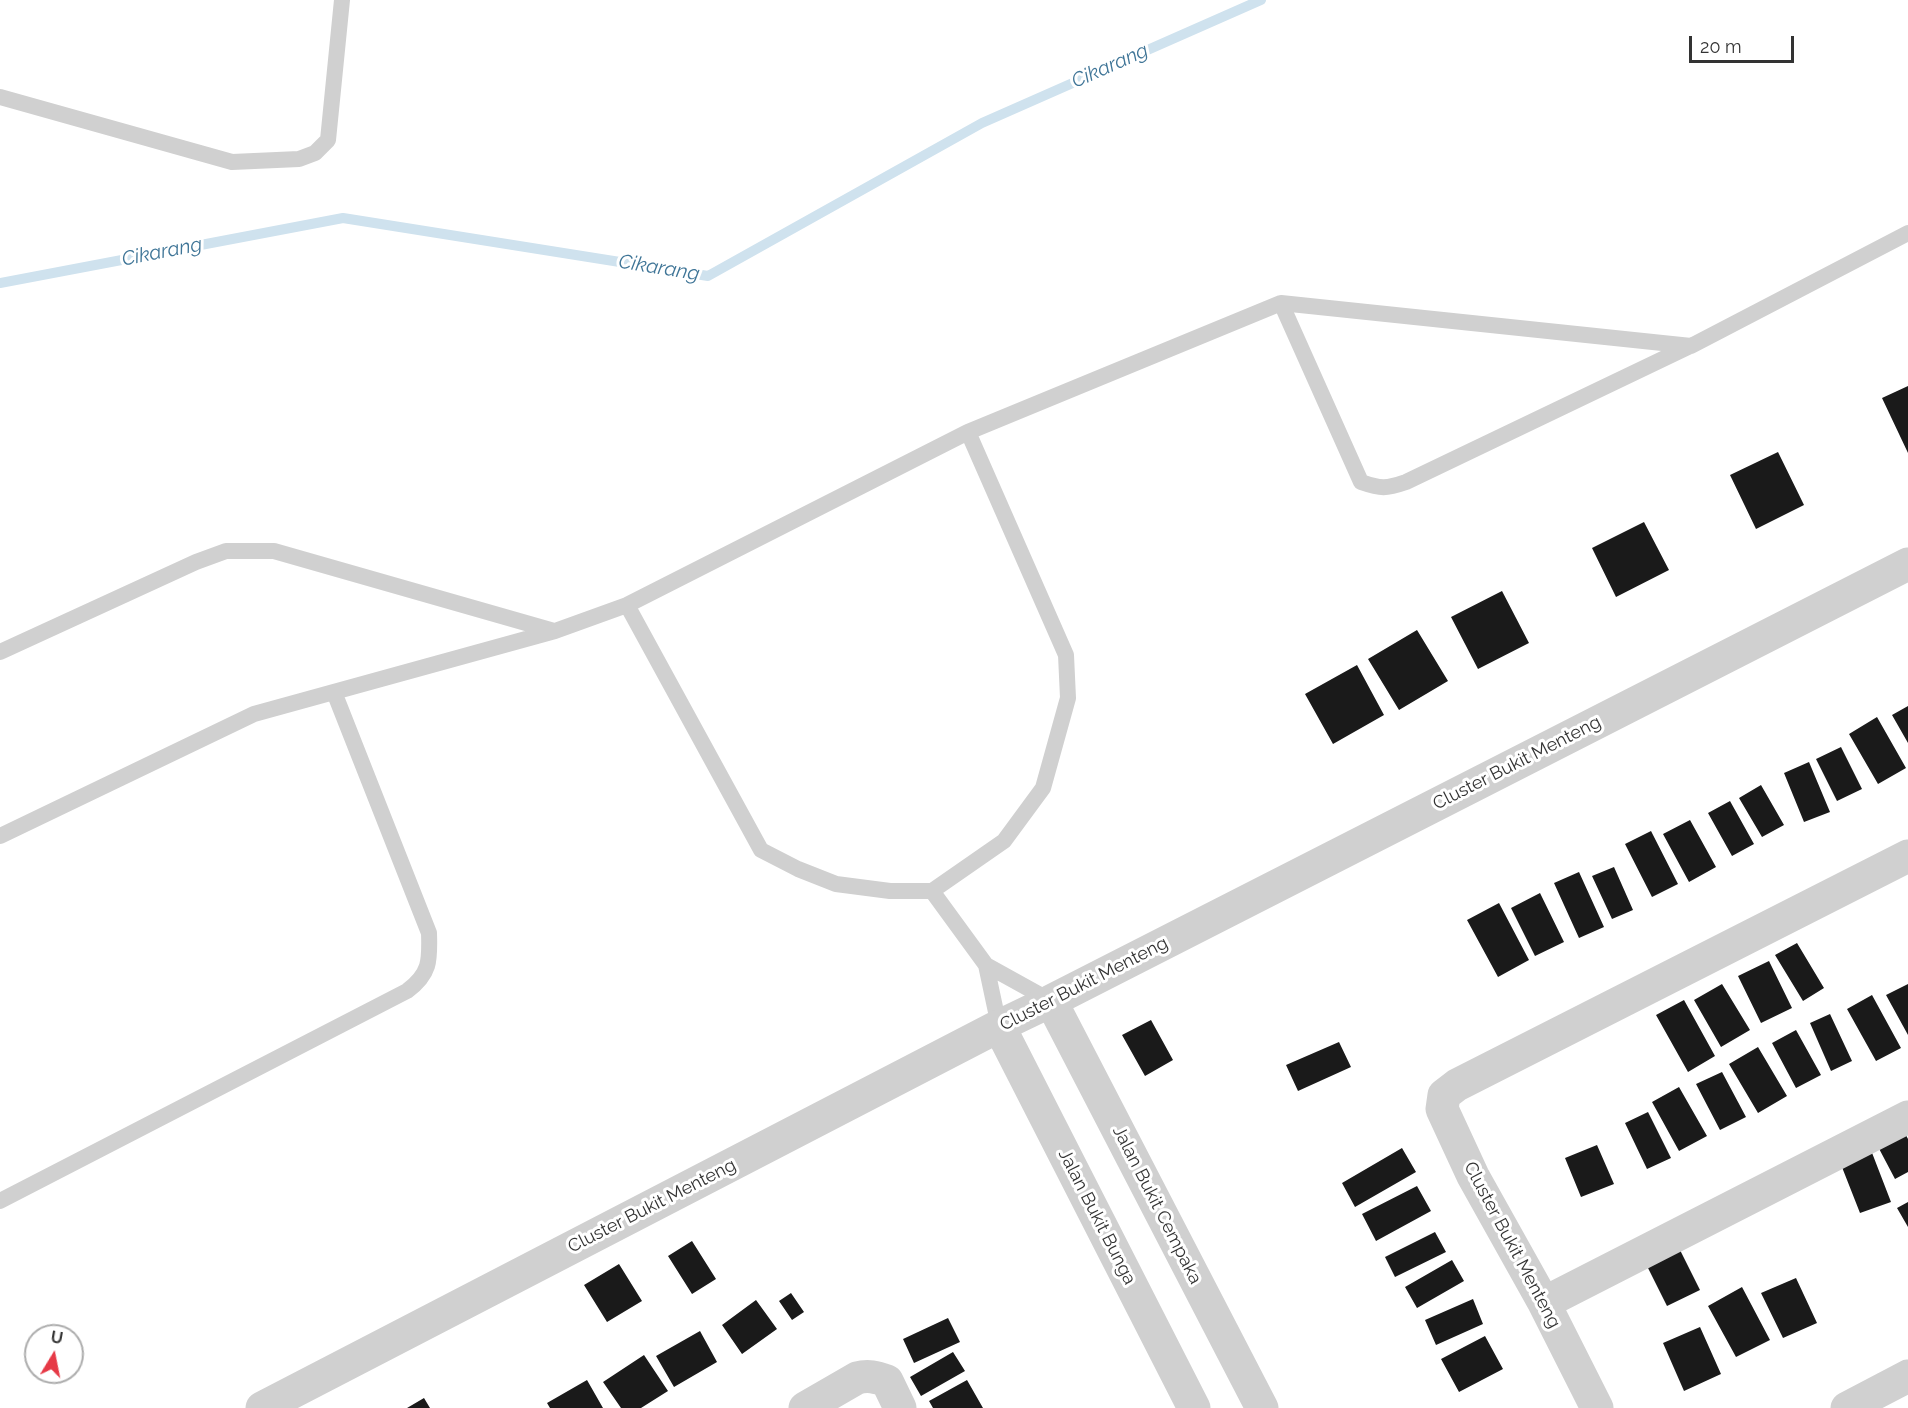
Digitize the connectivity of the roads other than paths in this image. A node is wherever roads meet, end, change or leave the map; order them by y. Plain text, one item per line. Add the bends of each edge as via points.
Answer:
1 (342, 0) edge
2 (0, 97) edge
3 (1908, 233) edge
4 (1281, 303) junction
5 (1691, 346) junction
6 (968, 432) junction
7 (1908, 564) edge
8 (627, 605) junction
9 (555, 631) junction
10 (0, 652) edge
11 (334, 692) junction
12 (0, 836) edge
13 (1908, 856) edge
14 (932, 891) junction
15 (986, 965) junction
16 (1051, 1001) junction
17 (999, 1026) junction
18 (1908, 1117) edge
19 (0, 1201) edge
20 (1544, 1303) junction
21 (1908, 1376) edge
22 (262, 1408) edge
23 (807, 1408) edge
24 (900, 1408) edge
25 (1194, 1408) edge
26 (1262, 1408) edge
27 (1597, 1408) edge
28 (1847, 1408) edge

1 - 2 lane via 328,140 315,153 299,159 231,162
3 - 5 lane
4 - 5 lane
4 - 5 lane via 1361,482 1387,489
4 - 6 lane
6 - 8 lane
6 - 14 lane via 1066,655 1068,698 1043,788 1004,841
7 - 16 street, Cluster Bukit Menteng
8 - 9 lane
8 - 14 lane via 761,849 836,884 890,891
9 - 10 lane via 274,551 226,551
9 - 11 lane
11 - 12 lane via 254,714
11 - 19 lane via 429,933 430,955 422,980
13 - 20 street, Cluster Bukit Menteng via 1444,1095 1442,1110 1473,1176
14 - 15 lane
15 - 16 lane
15 - 17 lane
16 - 17 street, Cluster Bukit Menteng
16 - 26 street, Jalan Bukit Cempaka
17 - 22 street, Cluster Bukit Menteng
17 - 25 street, Jalan Bukit Bunga
18 - 20 street
20 - 27 street, Cluster Bukit Menteng
21 - 28 street
23 - 24 street via 864,1376 887,1381

